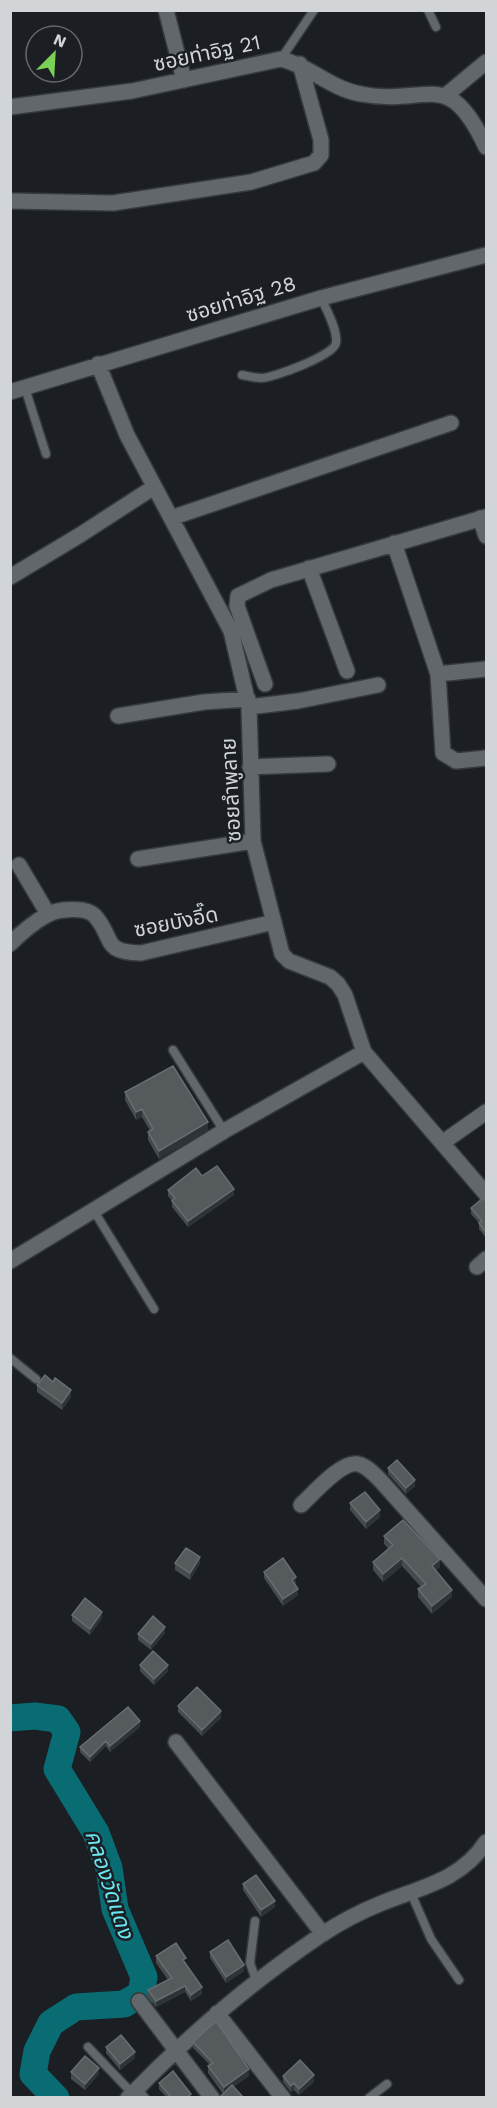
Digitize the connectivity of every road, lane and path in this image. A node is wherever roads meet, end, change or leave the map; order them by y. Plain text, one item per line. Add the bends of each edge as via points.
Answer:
1 (166, 10) edge
2 (314, 10) edge
3 (428, 10) edge
4 (436, 27) dead end
5 (281, 59) junction
6 (486, 62) edge
7 (300, 64) junction
8 (184, 80) junction
9 (445, 96) junction
10 (10, 107) edge
11 (486, 147) edge
12 (10, 201) edge
13 (486, 255) edge
14 (321, 298) junction
15 (98, 364) junction
16 (242, 375) dead end
17 (18, 390) edge
18 (451, 423) dead end
19 (46, 454) dead end
20 (154, 487) junction
21 (171, 518) junction
22 (483, 518) edge
23 (486, 536) edge
24 (394, 543) junction
25 (309, 568) junction
26 (10, 577) edge
27 (486, 669) edge
28 (346, 670) dead end
29 (438, 674) junction
30 (265, 684) dead end
31 (378, 685) dead end
32 (248, 703) junction
33 (118, 716) dead end
34 (486, 758) edge
35 (328, 764) dead end
36 (250, 767) junction
37 (253, 841) junction
38 (138, 859) dead end
39 (19, 865) dead end
40 (48, 914) junction
41 (274, 922) junction
42 (10, 944) edge
43 (173, 1050) dead end
44 (364, 1052) junction
45 (486, 1112) edge
46 (224, 1131) junction
47 (442, 1143) junction
48 (486, 1194) edge
49 (94, 1211) junction
50 (10, 1261) edge
51 (154, 1309) dead end
52 (10, 1358) edge
53 (36, 1379) dead end
54 (301, 1504) dead end
55 (486, 1599) edge
56 (176, 1742) dead end
57 (486, 1842) edge
58 (411, 1893) junction
59 (255, 1921) dead end
60 (323, 1934) junction
61 (459, 1980) dead end
62 (257, 1983) junction
63 (139, 2001) dead end
64 (217, 2013) junction
65 (88, 2047) dead end
66 (174, 2050) junction
67 (387, 2084) dead end
68 (136, 2094) edge
69 (212, 2097) edge
70 (283, 2097) edge
71 (369, 2097) edge

1 - 8 street
2 - 5 lane
3 - 4 lane
5 - 7 street, ซอยท่าอิฐ 21
5 - 8 street, ซอยท่าอิฐ 21
6 - 9 street
7 - 9 street, ซอยท่าอิฐ 21 via 333,85 361,95
7 - 12 street via 321,140 321,154 314,163 251,182 113,203
8 - 10 street, ซอยท่าอิฐ 21
9 - 11 street via 464,107
13 - 14 street, ซอยท่าอิฐ 28
14 - 15 street, ซอยท่าอิฐ 28
14 - 16 lane via 337,342 333,349 269,377
15 - 17 street, ซอยท่าอิฐ 28
15 - 20 street, ซอยลำพูลาย via 127,435
17 - 19 lane
18 - 21 street
20 - 21 street, ซอยลำพูลาย
20 - 26 street
21 - 32 street, ซอยลำพูลาย via 231,631
22 - 23 street
22 - 24 street
24 - 25 street
24 - 29 street
25 - 28 street
25 - 30 street via 238,596 237,606
27 - 29 street
29 - 34 street via 443,753 456,761
31 - 32 street via 298,701
32 - 33 street via 204,702
32 - 36 street, ซอยลำพูลาย
35 - 36 street
36 - 37 street, ซอยลำพูลาย
37 - 38 street
37 - 41 street, ซอยลำพูลาย
39 - 40 street
40 - 41 street, ซอยบังอี๊ด via 85,910 95,916 108,942 121,952 141,953
40 - 42 street
41 - 44 street, ซอยลำพูลาย via 282,954 289,961 338,984
43 - 46 lane
44 - 46 street
44 - 47 street, ซอยลำพูลาย
45 - 47 street
46 - 49 street
47 - 48 street, ซอยลำพูลาย
49 - 50 street
49 - 51 lane
52 - 53 lane
54 - 55 street via 341,1468 361,1464 381,1481
56 - 60 street
57 - 58 street via 479,1854 448,1879
58 - 60 street via 380,1904
58 - 61 lane via 431,1939
59 - 62 lane via 250,1963
60 - 62 street
62 - 64 street
63 - 66 street
64 - 66 street
64 - 70 street
65 - 68 lane
66 - 68 street
66 - 69 street
67 - 71 lane

